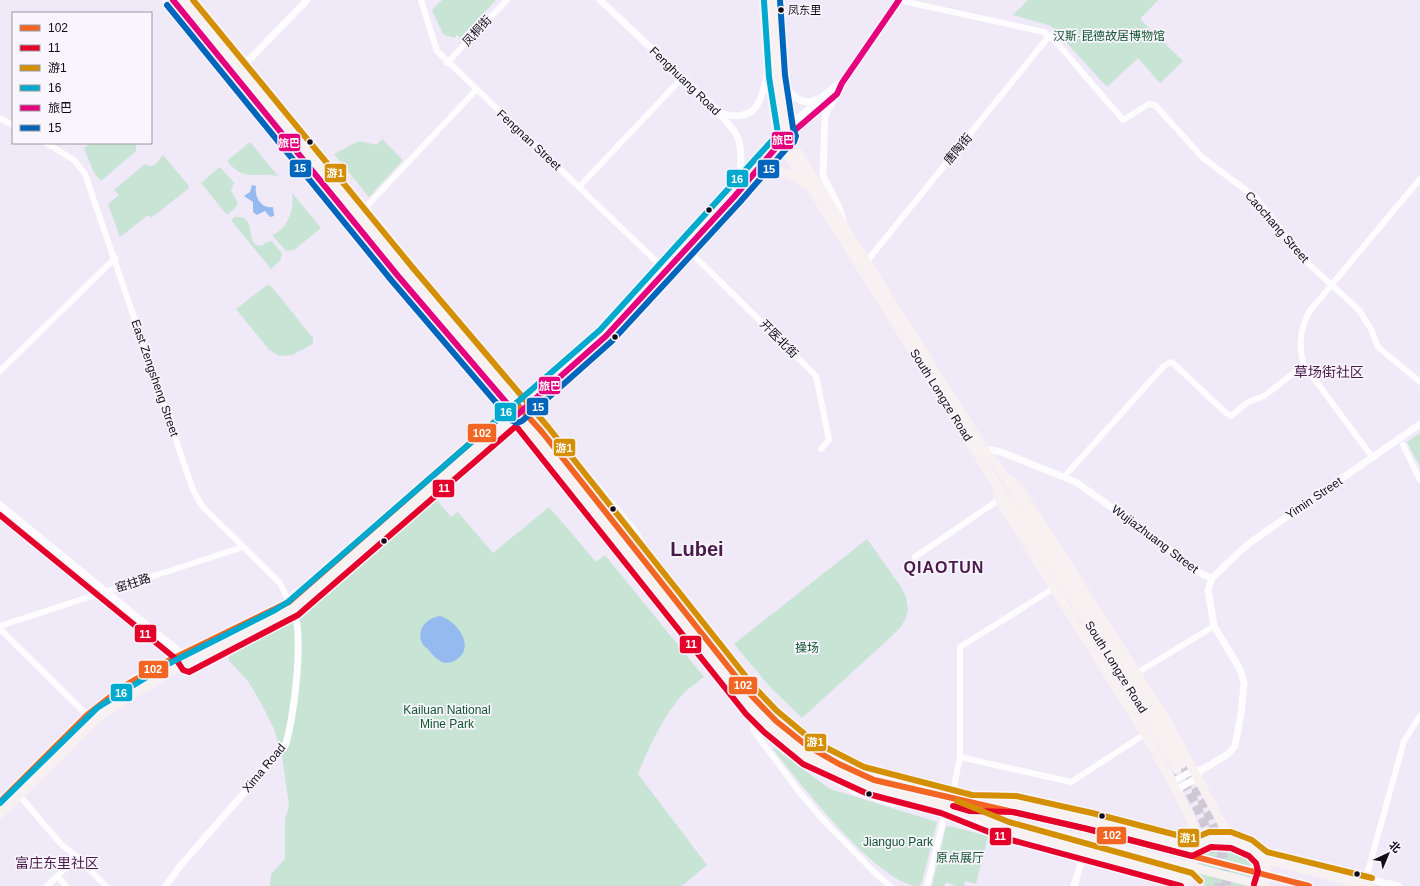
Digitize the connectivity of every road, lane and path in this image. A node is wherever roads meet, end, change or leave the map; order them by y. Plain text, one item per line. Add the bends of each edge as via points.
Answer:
1 (165, 0) edge
2 (173, 0) edge
3 (183, 0) edge
4 (195, 0) edge
5 (307, 0) edge
6 (422, 0) edge
7 (507, 0) edge
8 (600, 0) edge
9 (763, 0) edge
10 (772, 0) edge
11 (899, 0) edge
12 (1050, 35) junction
13 (447, 63) junction
14 (237, 70) junction
15 (768, 71) junction
16 (777, 76) junction
17 (682, 78) junction
18 (839, 84) junction
19 (476, 90) junction
20 (837, 94) junction
21 (718, 112) junction
22 (0, 118) edge
23 (12, 124) edge
24 (787, 133) junction
25 (778, 140) junction
26 (48, 144) edge
27 (740, 178) junction
28 (1420, 179) edge
29 (579, 187) junction
30 (814, 193) junction
31 (734, 197) junction
32 (366, 207) junction
33 (845, 226) junction
34 (687, 248) junction
35 (115, 258) junction
36 (867, 262) junction
37 (660, 265) junction
38 (1332, 285) junction
39 (1304, 365) junction
40 (0, 371) edge
41 (1420, 382) edge
42 (517, 409) junction
43 (1420, 424) edge
44 (1403, 445) dead end
45 (821, 449) dead end
46 (984, 449) junction
47 (1373, 458) junction
48 (1005, 476) junction
49 (1064, 478) junction
50 (1420, 480) edge
51 (995, 482) junction
52 (1000, 499) junction
53 (0, 505) edge
54 (243, 547) junction
55 (915, 557) dead end
56 (1212, 578) junction
57 (1054, 588) junction
58 (106, 592) junction
59 (291, 605) junction
60 (0, 626) edge
61 (1214, 626) junction
62 (0, 629) edge
63 (182, 654) junction
64 (188, 664) junction
65 (1137, 672) junction
66 (752, 714) junction
67 (87, 715) junction
68 (1420, 716) edge
69 (1145, 734) junction
70 (960, 757) junction
71 (1196, 774) junction
72 (1176, 785) junction
73 (19, 795) junction
74 (953, 796) junction
75 (0, 802) edge
76 (971, 803) junction
77 (1014, 804) junction
78 (0, 814) edge
79 (945, 814) junction
80 (1008, 826) junction
81 (1231, 840) junction
82 (1193, 848) junction
83 (1085, 850) junction
84 (77, 857) junction
85 (1263, 859) junction
86 (1306, 871) junction
87 (57, 876) junction
88 (1368, 882) edge
89 (1192, 883) edge
90 (47, 886) edge
91 (66, 886) edge
92 (106, 886) edge
93 (166, 886) edge
94 (890, 886) edge
95 (927, 886) edge
96 (1074, 886) edge
97 (1262, 886) edge
98 (1266, 886) edge
99 (1309, 886) edge
100 (1398, 886) edge

1 - 14 street
2 - 14 main road
3 - 14 main road
4 - 14 street
5 - 14 street
6 - 13 street, Fengnan Street via 437,51
7 - 13 street, 凤桐街
8 - 17 street, Fenghuang Road
9 - 15 main road, South Longze Road
10 - 16 main road, South Longze Road
11 - 12 street, Caochang Street via 1037,29
11 - 18 street
12 - 36 street, 唐陶街
12 - 38 street, Caochang Street via 1123,120 1149,104 1155,105 1203,158 1255,197 1311,266
13 - 19 street, Fengnan Street
14 - 32 street
14 - 42 main road
14 - 42 street via 486,390
15 - 21 street via 763,96 752,111 736,117
15 - 25 main road, South Longze Road
16 - 18 street via 789,92 808,102 816,100
16 - 24 main road, South Longze Road
17 - 21 street, Fenghuang Road
17 - 29 street
18 - 20 street
18 - 24 street
19 - 29 street, Fengnan Street
19 - 32 street
20 - 24 street
20 - 33 street via 825,115 823,176 838,205
21 - 27 street, Fenghuang Road via 738,137
22 - 23 street
24 - 25 main road
24 - 33 main road, South Longze Road
25 - 27 main road
25 - 30 main road, South Longze Road
25 - 31 main road
26 - 35 street, East Zengsheng Street via 74,160 85,174
27 - 37 main road
28 - 38 street
29 - 37 street, Fengnan Street
30 - 31 main road via 792,174 777,173 761,177 743,196
30 - 51 main road, South Longze Road
31 - 34 main road
32 - 42 street via 504,376
33 - 36 main road, South Longze Road
34 - 42 main road via 606,336
34 - 45 street, 开医北街 via 816,376 829,440
35 - 40 street
35 - 54 street, East Zengsheng Street via 193,490 202,506
36 - 46 main road, South Longze Road
37 - 42 main road via 595,334
38 - 39 street via 1309,312 1303,324 1300,352
38 - 41 street via 1359,310 1378,347
39 - 47 street
39 - 49 street via 1264,396 1248,402 1231,416 1171,362 1164,366
42 - 59 main road
42 - 66 main road
42 - 74 main road via 542,432 749,693 771,717 808,748 845,768 874,780
43 - 47 street, Yimin Street
44 - 50 street
46 - 48 main road, South Longze Road
46 - 49 street, Wujiazhuang Street via 1002,452
47 - 56 street, Yimin Street via 1248,544
48 - 51 main road, South Longze Road via 1131,676 1180,767
48 - 65 main road via 1019,488
49 - 56 street, Wujiazhuang Street via 1088,489 1200,574
51 - 52 main road
52 - 55 street
52 - 57 main road
53 - 58 street
54 - 58 street, 窑柱路
54 - 59 street, East Zengsheng Street via 280,583
56 - 61 street, Wujiazhuang Street via 1208,590
57 - 69 main road
57 - 70 street via 960,646
58 - 60 street, 窑柱路
58 - 63 street
59 - 63 main road
59 - 64 main road via 279,617
59 - 93 street, Xima Road via 298,633 297,661 291,724 285,746 180,866
61 - 65 street
61 - 71 street, Wujiazhuang Street via 1243,676 1241,714 1235,746
62 - 67 street
63 - 64 street
63 - 67 main road via 124,686
64 - 73 main road via 142,688 102,714
65 - 71 main road
66 - 79 street via 796,757 853,791 893,804 900,803
66 - 80 main road via 801,752 848,778 871,787 943,805
66 - 94 street via 754,731 800,793 831,829
67 - 75 main road
68 - 88 street via 1404,741
69 - 70 street via 1071,782
69 - 72 main road
70 - 74 street
71 - 72 street, Wujiazhuang Street
71 - 81 main road
72 - 82 main road via 1191,820 1194,832
73 - 78 main road
73 - 84 street via 61,844
74 - 76 main road
74 - 77 street via 965,792
76 - 77 main road
76 - 99 main road
77 - 82 main road
79 - 80 street
79 - 95 street
80 - 83 main road
80 - 98 main road
81 - 82 main road via 1211,839
81 - 85 main road via 1256,851
82 - 89 main road via 1189,856 1187,875
83 - 89 main road
83 - 96 street
84 - 87 street
84 - 92 street
85 - 86 main road
85 - 97 main road via 1266,870
86 - 88 main road
86 - 88 street via 1321,868
87 - 90 street
87 - 91 street
88 - 100 street

